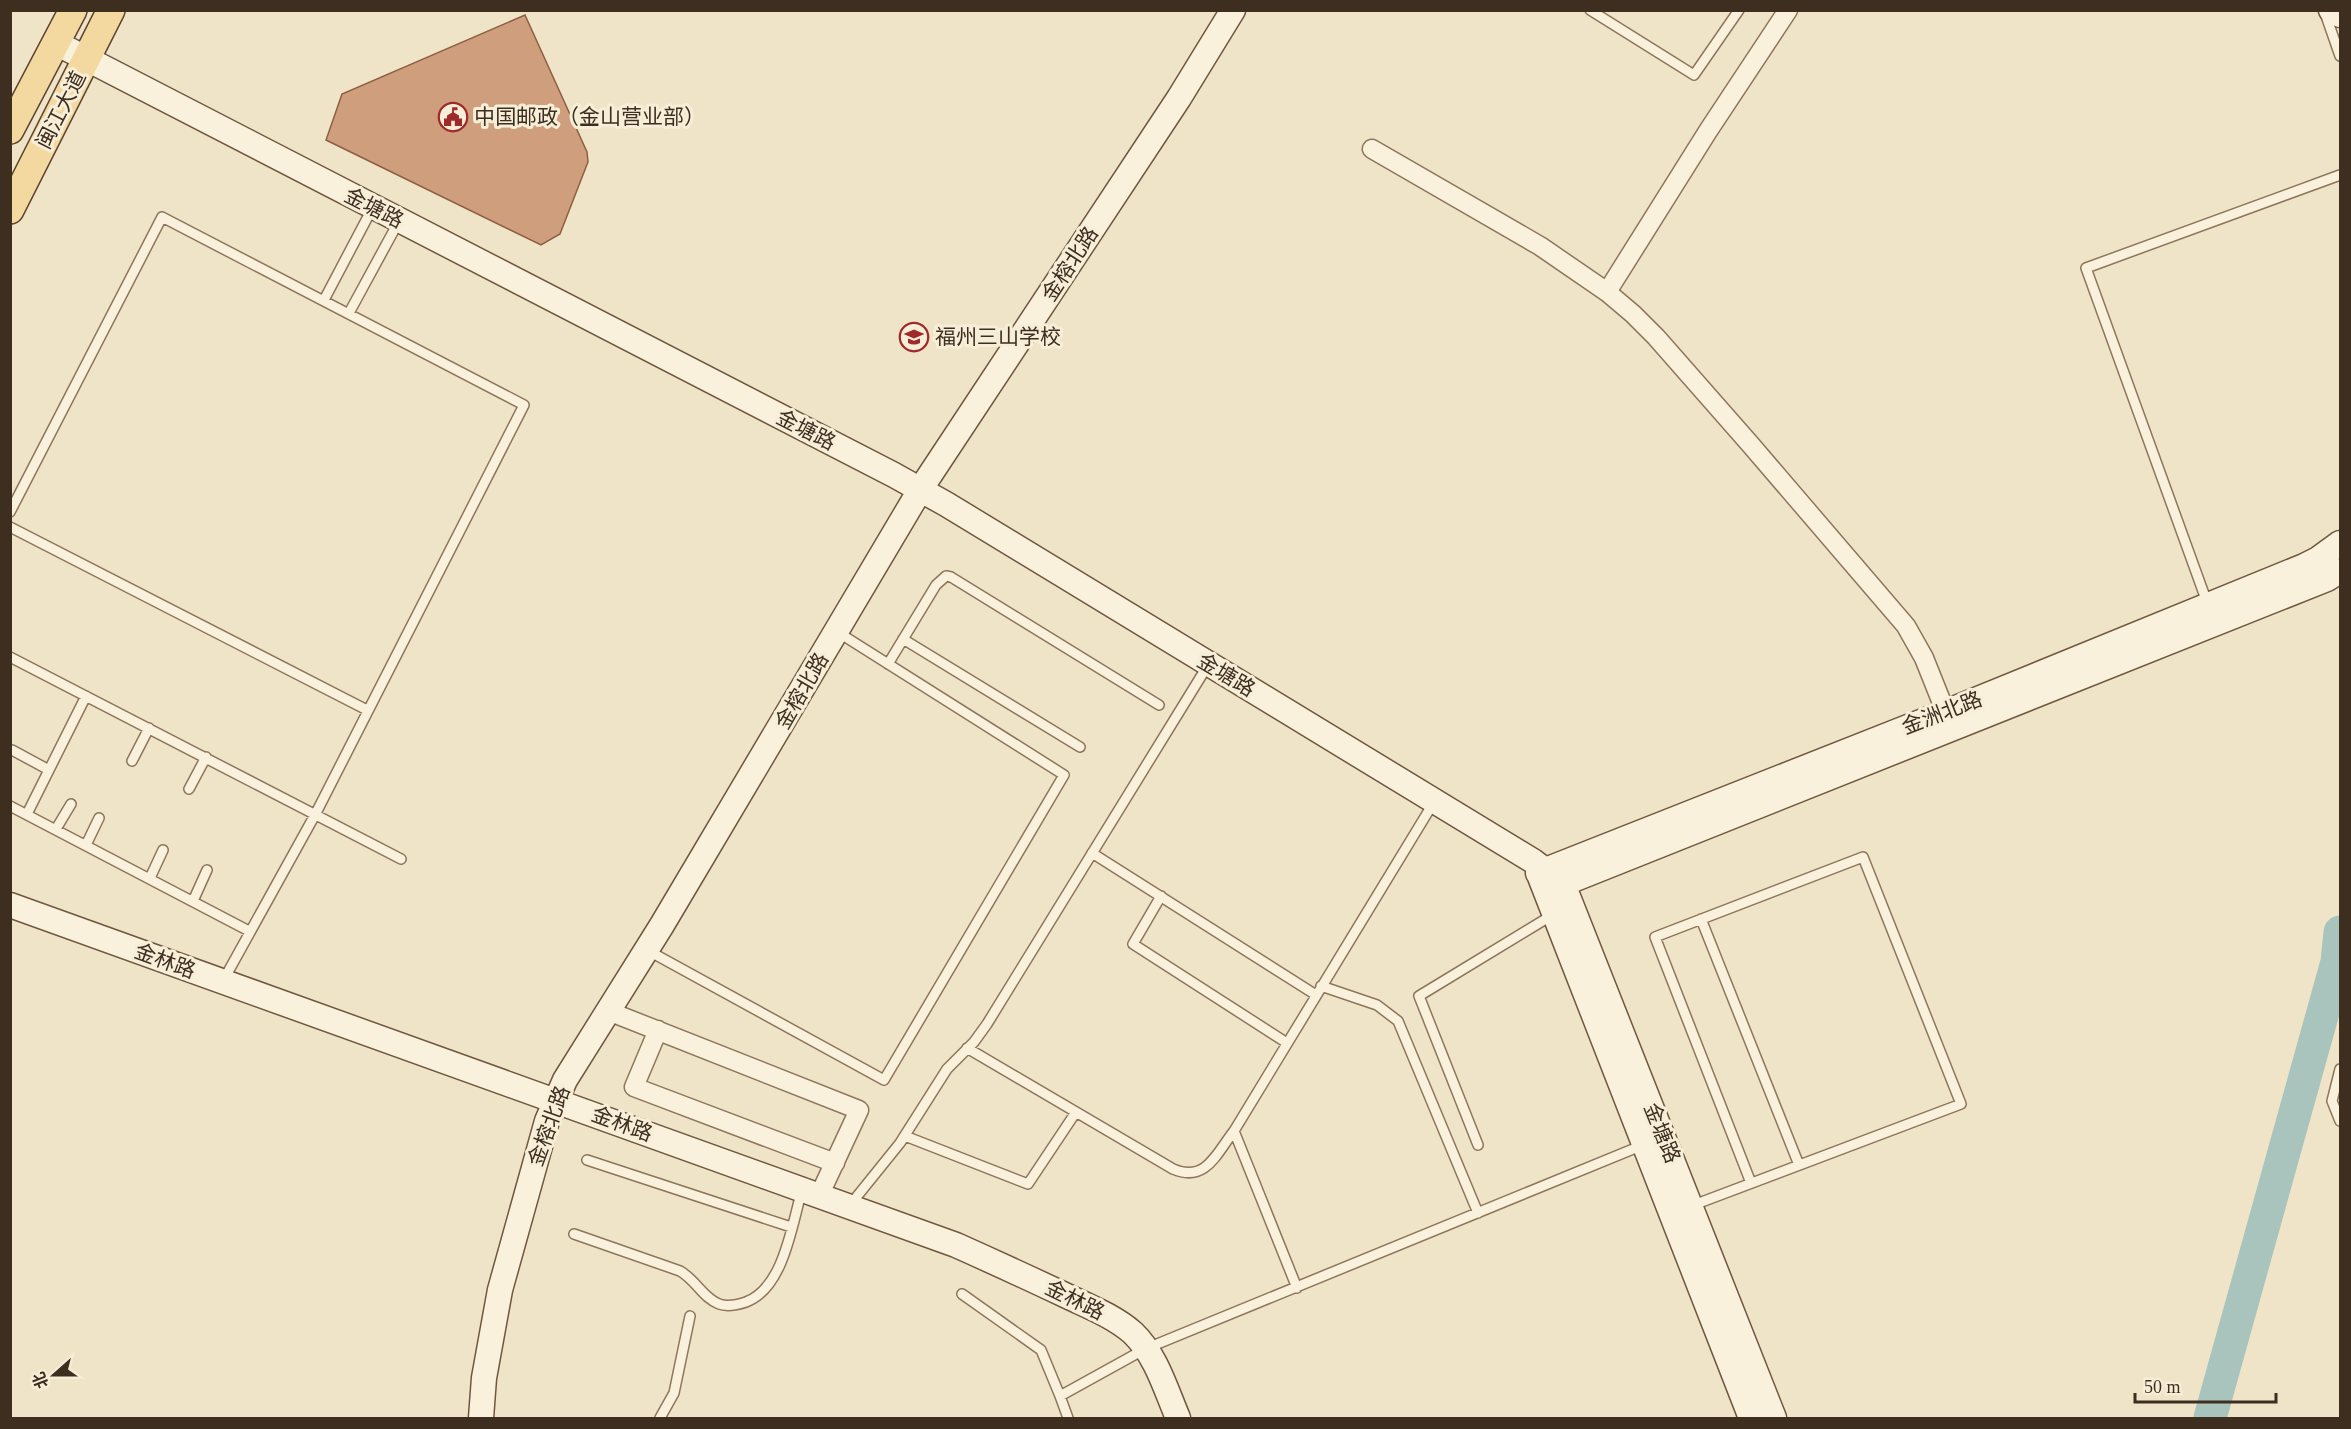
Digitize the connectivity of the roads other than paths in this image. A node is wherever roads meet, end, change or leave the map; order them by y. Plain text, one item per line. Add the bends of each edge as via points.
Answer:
1 (74, 10) edge
2 (111, 10) edge
3 (1233, 10) edge
4 (1590, 10) edge
5 (1739, 10) edge
6 (1788, 10) edge
7 (2333, 12) edge
8 (56, 43) junction
9 (2340, 56) edge
10 (86, 60) junction
11 (10, 130) edge
12 (1372, 149) dead end
13 (2340, 175) edge
14 (373, 207) junction
15 (10, 210) edge
16 (399, 221) junction
17 (1607, 292) junction
18 (324, 300) junction
19 (349, 313) junction
20 (920, 490) junction
21 (10, 512) edge
22 (10, 526) edge
23 (2340, 543) edge
24 (2340, 571) edge
25 (2208, 605) junction
26 (836, 631) junction
27 (903, 639) junction
28 (10, 657) edge
29 (888, 664) junction
30 (1208, 665) junction
31 (86, 696) junction
32 (1159, 705) dead end
33 (367, 710) junction
34 (1949, 720) junction
35 (149, 728) junction
36 (1080, 747) dead end
37 (12, 750) dead end
38 (206, 758) junction
39 (132, 761) dead end
40 (49, 770) junction
41 (189, 789) dead end
42 (1434, 802) junction
43 (71, 804) dead end
44 (10, 806) edge
45 (316, 813) junction
46 (27, 814) junction
47 (99, 818) dead end
48 (56, 829) junction
49 (86, 845) junction
50 (163, 850) dead end
51 (1092, 853) junction
52 (401, 859) dead end
53 (207, 870) dead end
54 (1544, 876) junction
55 (150, 878) junction
56 (1161, 896) junction
57 (193, 901) junction
58 (10, 905) edge
59 (1554, 914) junction
60 (1701, 920) junction
61 (249, 931) junction
62 (646, 950) junction
63 (222, 982) junction
64 (1319, 991) junction
65 (608, 1011) junction
66 (658, 1030) junction
67 (1287, 1043) junction
68 (967, 1048) junction
69 (2340, 1069) edge
70 (555, 1099) junction
71 (1076, 1112) junction
72 (2340, 1121) edge
73 (1234, 1131) junction
74 (905, 1136) junction
75 (1645, 1144) junction
76 (1478, 1145) dead end
77 (587, 1160) dead end
78 (835, 1163) junction
79 (1799, 1165) junction
80 (1751, 1183) junction
81 (811, 1193) junction
82 (849, 1207) junction
83 (1681, 1209) junction
84 (1478, 1213) junction
85 (791, 1227) junction
86 (574, 1234) dead end
87 (1297, 1288) junction
88 (962, 1294) dead end
89 (690, 1316) dead end
90 (1145, 1348) junction
91 (1060, 1396) junction
92 (1763, 1417) edge
93 (481, 1419) edge
94 (660, 1419) edge
95 (1068, 1419) edge
96 (1178, 1419) edge

1 - 8 main road, 闽江大道
2 - 10 main road, 闽江大道
3 - 20 street, 金榕北路 via 1173,108
4 - 5 lane via 1694,75
6 - 17 street
7 - 9 lane
8 - 10 street, 金塘路
8 - 11 main road, 闽江大道
10 - 14 street, 金塘路
10 - 15 main road, 闽江大道
12 - 17 street via 1540,246
13 - 25 lane via 2086,268
14 - 16 street, 金塘路
14 - 18 lane
16 - 19 lane
16 - 20 street, 金塘路
17 - 34 street via 1656,337 1906,626 1924,658
18 - 19 lane
18 - 21 lane via 162,217
19 - 33 lane via 524,405
20 - 26 street, 金榕北路
20 - 30 street, 金塘路
22 - 33 lane
23 - 25 street, 金洲北路 via 2304,566
24 - 34 street, 金洲北路
25 - 34 street, 金洲北路
26 - 29 lane
26 - 62 street, 金榕北路
27 - 29 lane
27 - 32 lane via 936,585 946,576 951,577
27 - 36 lane
28 - 31 lane
29 - 62 lane via 1064,775 884,1080
30 - 42 street, 金塘路
30 - 51 lane
31 - 35 lane
31 - 40 lane
33 - 45 lane
34 - 54 street, 金洲北路
35 - 38 lane
35 - 39 lane
37 - 40 lane
38 - 41 lane
38 - 45 lane
40 - 46 lane
42 - 54 street, 金塘路
42 - 64 lane
43 - 48 lane
44 - 46 lane
45 - 52 lane
45 - 61 lane
46 - 48 lane
47 - 49 lane
48 - 49 lane
49 - 55 lane
50 - 55 lane
51 - 56 lane
51 - 68 lane via 987,1024
53 - 57 lane
54 - 59 street, 金塘路
54 - 83 street, 金塘路
55 - 57 lane
56 - 64 lane
56 - 67 lane via 1133,944
57 - 61 lane
58 - 63 street, 金林路
59 - 75 street, 金塘路
59 - 76 lane via 1419,996
60 - 79 lane
60 - 79 lane via 1863,857 1961,1104
60 - 80 lane via 1655,937
61 - 63 lane
62 - 65 street, 金榕北路
63 - 70 street, 金林路
64 - 67 lane
64 - 84 lane via 1377,1005 1398,1021
65 - 66 street
65 - 70 street, 金榕北路
66 - 78 street via 859,1110
66 - 78 street via 634,1087
67 - 73 lane
68 - 71 lane
68 - 74 lane via 947,1069
69 - 72 lane via 2332,1101
70 - 81 street, 金林路
70 - 93 street, 金榕北路 via 500,1290 484,1378
71 - 73 lane via 1182,1173 1204,1170
71 - 74 lane via 1028,1184
73 - 87 lane
74 - 82 lane
75 - 83 street, 金塘路
75 - 84 lane
77 - 85 lane
78 - 81 street
79 - 80 lane
80 - 83 lane
81 - 82 street, 金林路
81 - 85 lane
82 - 90 street, 金林路 via 1018,1272 1118,1322
83 - 92 street, 金塘路
84 - 87 lane
85 - 86 lane via 777,1271 767,1286 750,1300 730,1305 714,1302 680,1271
87 - 90 lane
88 - 91 lane via 1041,1350
89 - 94 lane via 674,1393
90 - 91 lane
90 - 96 street, 金林路
91 - 95 lane

